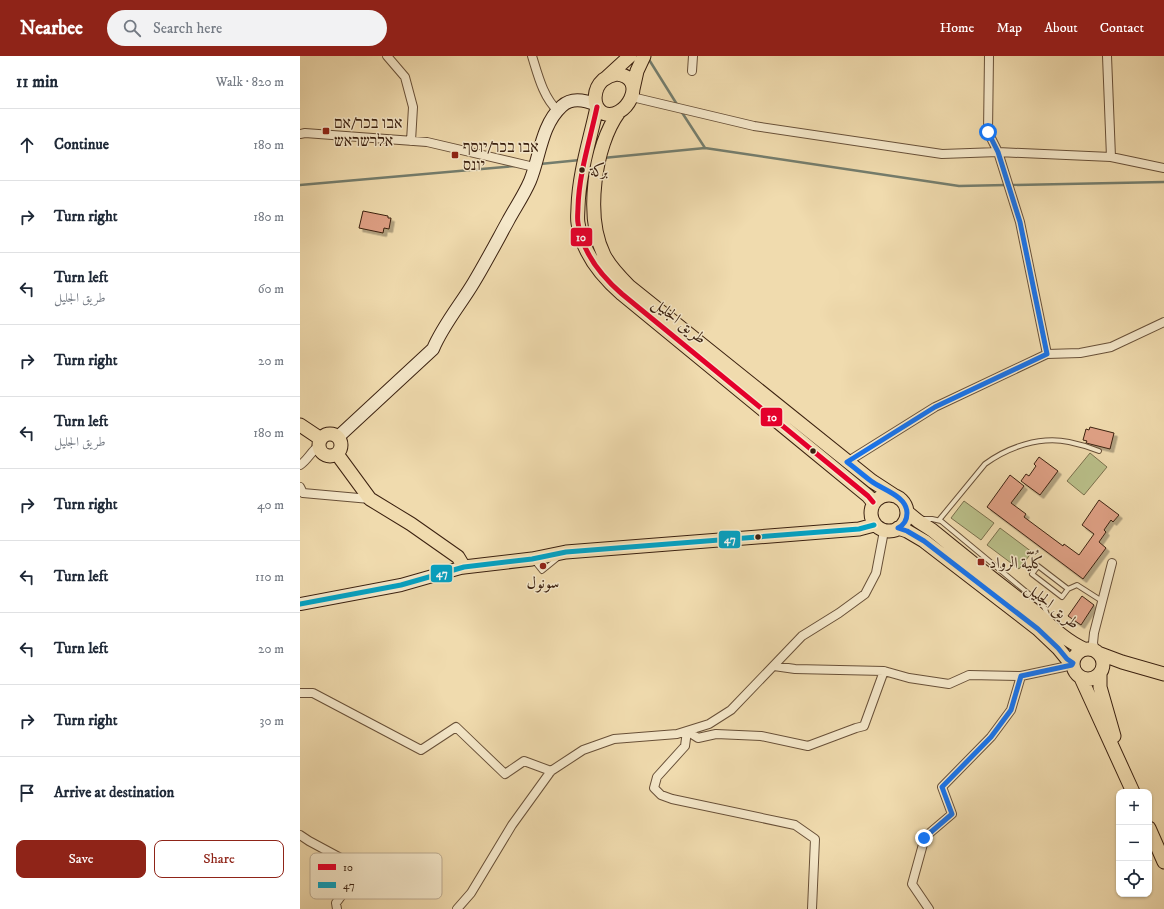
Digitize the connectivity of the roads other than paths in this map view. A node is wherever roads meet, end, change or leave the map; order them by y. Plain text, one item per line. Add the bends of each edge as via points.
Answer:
1 (387, 56) edge
2 (532, 56) edge
3 (630, 56) edge
4 (644, 56) edge
5 (693, 56) edge
6 (989, 56) edge
7 (1107, 56) edge
8 (692, 71) dead end
9 (606, 78) junction
10 (597, 88) junction
11 (633, 93) junction
12 (597, 106) junction
13 (555, 109) junction
14 (619, 112) junction
15 (300, 134) edge
16 (411, 141) junction
17 (998, 152) junction
18 (1111, 157) junction
19 (534, 167) junction
20 (1164, 168) edge
21 (1164, 322) edge
22 (1047, 354) junction
23 (300, 425) edge
24 (338, 437) junction
25 (320, 443) junction
26 (1099, 451) dead end
27 (337, 454) junction
28 (847, 462) junction
29 (300, 465) edge
30 (300, 486) edge
31 (895, 496) junction
32 (370, 499) junction
33 (873, 502) junction
34 (911, 515) junction
35 (939, 520) junction
36 (879, 528) junction
37 (898, 528) junction
38 (1112, 563) dead end
39 (464, 566) junction
40 (1068, 589) junction
41 (1102, 602) junction
42 (300, 604) edge
43 (1052, 627) junction
44 (1091, 650) junction
45 (1073, 664) junction
46 (774, 666) junction
47 (884, 672) junction
48 (1100, 672) junction
49 (1164, 674) edge
50 (1021, 676) junction
51 (1081, 678) junction
52 (1164, 682) edge
53 (300, 693) edge
54 (687, 731) junction
55 (551, 771) junction
56 (1126, 776) junction
57 (1132, 789) edge
58 (300, 835) edge
59 (1152, 835) edge
60 (331, 853) edge
61 (1164, 862) edge
62 (339, 899) edge
63 (337, 909) edge
64 (457, 909) edge
65 (812, 909) edge
66 (929, 909) edge

1 - 16 street via 405,77 412,107
2 - 13 street via 545,94
3 - 9 main road
4 - 11 main road via 637,71
5 - 8 street
6 - 17 street via 988,132
7 - 18 street
9 - 10 main road
9 - 11 main road via 617,74 625,76 630,80
10 - 12 main road
10 - 13 street via 586,93 577,92 563,96 558,99
11 - 14 main road via 626,106
11 - 17 street via 762,127 942,154
12 - 13 street via 577,100
12 - 14 main road via 605,114
12 - 33 main road, طريق الجليل via 578,194 578,222 582,240 601,274
13 - 19 street
14 - 28 main road, طريق الجليل via 607,131 594,194 593,216 604,256 629,286
15 - 16 street
16 - 19 street via 427,142
17 - 18 street
17 - 22 street via 1020,222
18 - 20 street
19 - 24 street via 530,182 478,275 438,336 433,349
21 - 22 street via 1111,347 1080,353
22 - 28 street via 935,407
23 - 25 main road
24 - 25 main road via 329,434 323,437
24 - 27 main road via 341,446
25 - 27 main road via 322,452 328,456
25 - 29 street
26 - 35 lane via 1057,440 1032,442 1016,447 985,464
27 - 32 main road
28 - 31 main road, طريق الجليل
30 - 32 street via 303,493
31 - 33 main road via 883,495
31 - 34 main road via 905,504
32 - 39 main road via 458,557
33 - 36 main road via 870,514
34 - 35 lane
34 - 37 main road
34 - 43 main road, طريق الجليل
35 - 43 lane via 1041,604
36 - 37 main road via 890,531
36 - 39 main road via 566,552 532,559
36 - 46 street via 876,573 864,594 802,636
37 - 45 main road, طريق الجليل via 924,541 1038,629
38 - 41 street
39 - 42 street via 401,585
40 - 40 lane via 1038,566 1032,574 1062,597
40 - 41 lane via 1077,585
41 - 44 street
43 - 44 main road, طريق الجليل via 1074,645
44 - 45 main road via 1077,652
44 - 48 main road via 1102,659
44 - 49 main road, طريق الجليل
45 - 50 street
45 - 51 main road
46 - 47 street
46 - 54 street via 731,710 708,724
47 - 50 street via 949,684 969,675
47 - 54 street via 864,726 808,746 761,736 716,734 698,738
48 - 51 main road via 1091,679
48 - 52 main road via 1113,669
48 - 56 main road via 1100,686
50 - 66 street via 1011,710 991,737 942,787 952,814 924,838 912,884
51 - 56 main road
53 - 55 street via 313,693 421,750 456,727 505,774 524,762
54 - 55 street via 614,739 583,750
54 - 65 street via 686,746 657,777 654,788 661,795 672,799 795,825 816,839
55 - 64 street via 512,825 471,893
56 - 57 main road
58 - 60 street
59 - 61 main road
62 - 63 street via 336,903

